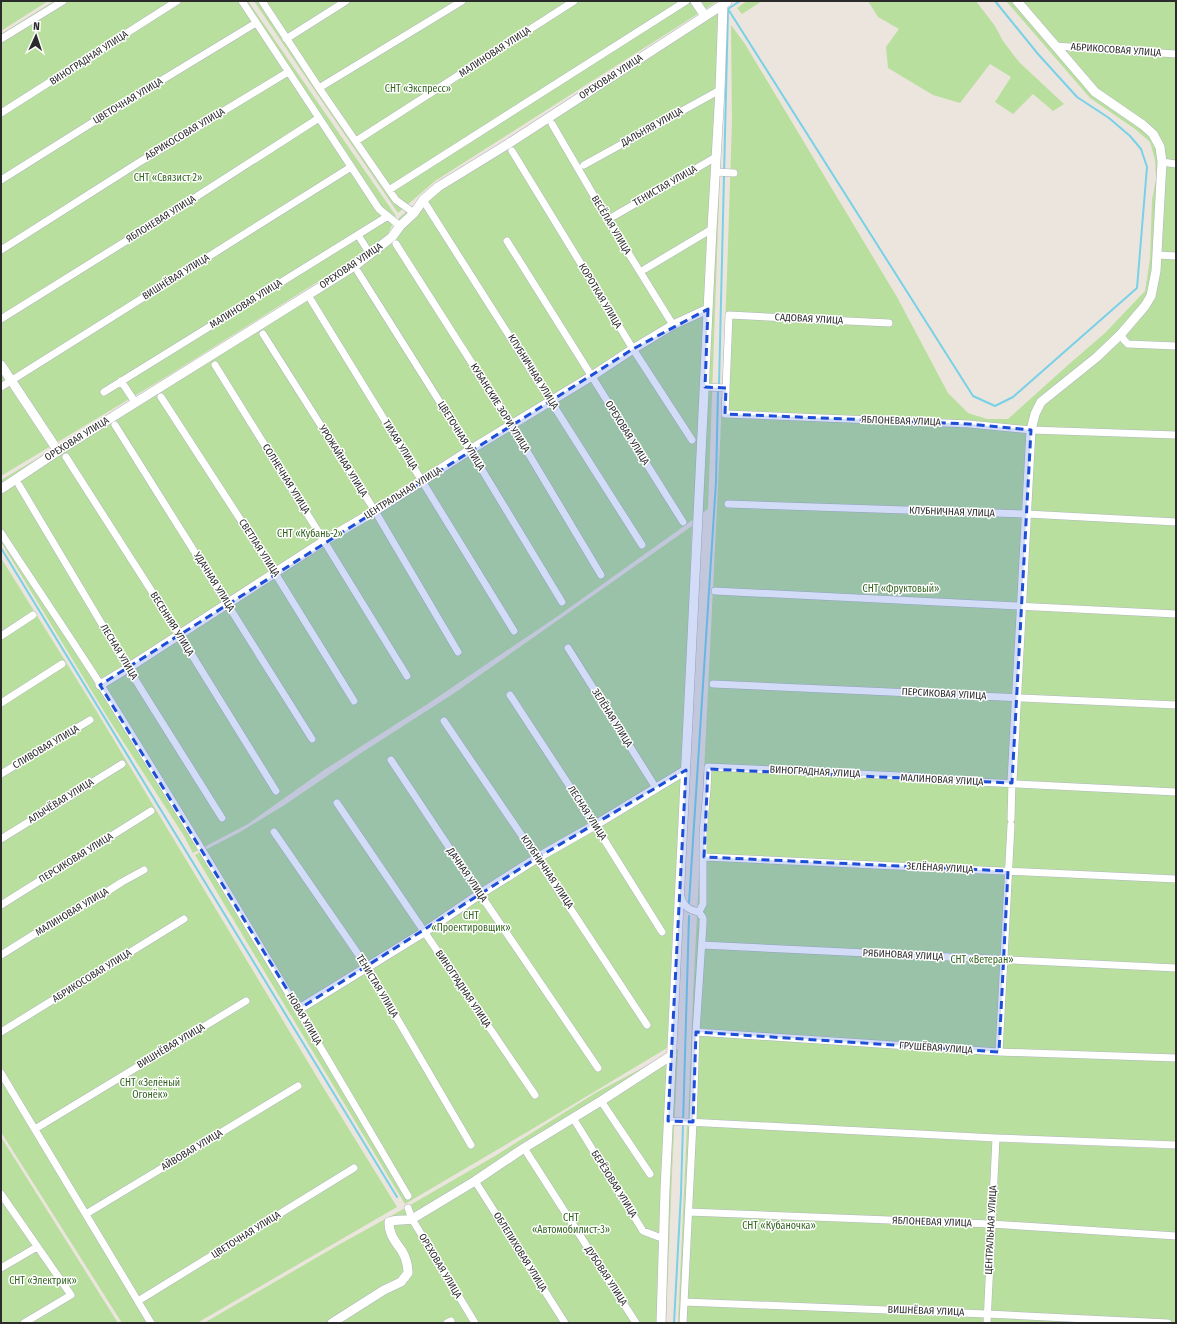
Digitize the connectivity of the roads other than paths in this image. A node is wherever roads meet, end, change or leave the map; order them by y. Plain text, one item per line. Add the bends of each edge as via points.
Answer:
1 (63, 1) edge
2 (177, 1) edge
3 (242, 1) edge
4 (262, 1) edge
5 (346, 1) edge
6 (462, 1) edge
7 (574, 1) edge
8 (686, 1) edge
9 (696, 1) edge
10 (1017, 1) edge
11 (726, 3) edge
12 (705, 16) junction
13 (256, 23) junction
14 (286, 39) junction
15 (1, 40) edge
16 (1055, 46) junction
17 (1176, 54) edge
18 (288, 72) junction
19 (319, 88) junction
20 (720, 90) junction
21 (1, 113) edge
22 (319, 118) junction
23 (552, 124) dead end
24 (356, 141) junction
25 (512, 151) dead end
26 (716, 157) junction
27 (1162, 162) junction
28 (584, 164) dead end
29 (1176, 164) edge
30 (352, 167) junction
31 (1, 180) edge
32 (390, 190) junction
33 (424, 200) junction
34 (414, 213) junction
35 (388, 216) junction
36 (614, 216) dead end
37 (400, 226) junction
38 (712, 229) junction
39 (358, 235) junction
40 (507, 241) dead end
41 (396, 244) dead end
42 (1, 250) edge
43 (370, 254) junction
44 (1157, 255) junction
45 (1176, 256) edge
46 (645, 269) dead end
47 (358, 272) dead end
48 (311, 300) dead end
49 (708, 308) junction
50 (728, 315) joint
51 (1, 318) edge
52 (889, 323) dead end
53 (673, 326) junction
54 (263, 334) dead end
55 (1121, 334) junction
56 (1176, 346) edge
57 (633, 349) junction
58 (1, 365) edge
59 (215, 365) dead end
60 (592, 376) junction
61 (11, 380) junction
62 (121, 380) junction
63 (1, 387) edge
64 (705, 388) junction
65 (721, 388) junction
66 (104, 392) dead end
67 (161, 397) dead end
68 (551, 400) junction
69 (135, 402) junction
70 (115, 425) dead end
71 (512, 426) junction
72 (1031, 430) junction
73 (1176, 435) edge
74 (692, 440) dead end
75 (470, 450) junction
76 (58, 451) junction
77 (66, 457) dead end
78 (423, 482) junction
79 (20, 485) dead end
80 (1, 488) edge
81 (728, 504) dead end
82 (375, 511) junction
83 (1027, 514) junction
84 (682, 522) dead end
85 (1176, 522) edge
86 (1, 533) edge
87 (324, 541) junction
88 (642, 545) dead end
89 (275, 573) junction
90 (601, 575) dead end
91 (715, 591) dead end
92 (562, 602) dead end
93 (228, 603) junction
94 (1021, 606) junction
95 (1176, 614) edge
96 (33, 615) dead end
97 (514, 631) dead end
98 (179, 634) junction
99 (1, 636) edge
100 (568, 648) dead end
101 (458, 652) dead end
102 (62, 664) dead end
103 (128, 668) junction
104 (407, 676) dead end
105 (713, 684) dead end
106 (100, 685) junction
107 (510, 695) dead end
108 (1017, 698) junction
109 (354, 701) dead end
110 (1, 703) edge
111 (1176, 705) edge
112 (90, 720) dead end
113 (444, 721) dead end
114 (312, 739) dead end
115 (391, 760) dead end
116 (122, 764) dead end
117 (708, 768) junction
118 (686, 770) junction
119 (1, 774) edge
120 (922, 777) dead end
121 (965, 778) dead end
122 (1012, 782) junction
123 (656, 788) junction
124 (1176, 790) edge
125 (276, 792) dead end
126 (337, 803) dead end
127 (151, 811) dead end
128 (222, 818) dead end
129 (595, 825) junction
130 (274, 832) dead end
131 (1, 838) edge
132 (704, 857) junction
133 (537, 858) junction
134 (144, 870) dead end
135 (1008, 871) junction
136 (1176, 879) edge
137 (480, 894) junction
138 (680, 895) junction
139 (1, 905) edge
140 (699, 912) junction
141 (184, 919) dead end
142 (424, 932) junction
143 (662, 932) dead end
144 (702, 945) junction
145 (1, 955) edge
146 (1003, 960) junction
147 (367, 967) junction
148 (1176, 968) edge
149 (246, 1001) dead end
150 (299, 1009) junction
151 (647, 1025) dead end
152 (1, 1032) edge
153 (696, 1032) junction
154 (999, 1052) junction
155 (672, 1055) junction
156 (1176, 1058) edge
157 (598, 1068) dead end
158 (1, 1073) edge
159 (298, 1086) dead end
160 (535, 1095) dead end
161 (601, 1101) junction
162 (573, 1118) junction
163 (668, 1121) junction
164 (693, 1122) junction
165 (35, 1129) junction
166 (996, 1138) junction
167 (472, 1145) dead end
168 (1176, 1145) edge
169 (524, 1148) junction
170 (354, 1168) dead end
171 (650, 1174) dead end
172 (475, 1181) junction
173 (408, 1196) dead end
174 (2, 1197) edge
175 (408, 1208) dead end
176 (689, 1212) junction
177 (86, 1214) junction
178 (412, 1219) junction
179 (991, 1224) junction
180 (1176, 1236) edge
181 (664, 1239) junction
182 (37, 1246) junction
183 (1, 1268) edge
184 (138, 1301) junction
185 (684, 1302) junction
186 (987, 1314) junction
187 (24, 1323) edge
188 (151, 1323) edge
189 (332, 1323) edge
190 (475, 1323) edge
191 (565, 1323) edge
192 (636, 1323) edge
193 (661, 1323) edge
194 (683, 1323) edge
195 (987, 1323) edge
196 (1168, 1323) edge

1 - 15 street
2 - 21 street, ВИНОГРАДНАЯ УЛИЦА
3 - 13 street
4 - 14 street
5 - 14 street
6 - 19 street
7 - 24 street, МАЛИНОВАЯ УЛИЦА
8 - 32 street
9 - 12 street
10 - 16 street
11 - 12 street, ОРЕХОВАЯ УЛИЦА
11 - 20 street
12 - 33 street, ОРЕХОВАЯ УЛИЦА via 438,187
13 - 18 street
13 - 31 street, ЦВЕТОЧНАЯ УЛИЦА
14 - 19 street
16 - 17 street, АБРИКОСОВАЯ УЛИЦА
16 - 27 street via 1095,92 1152,134 1160,147
18 - 22 street
18 - 42 street, АБРИКОСОВАЯ УЛИЦА
19 - 24 street
20 - 26 street
20 - 28 street, ДАЛЬНЯЯ УЛИЦА
22 - 30 street
22 - 51 street, ЯБЛОНЕВАЯ УЛИЦА
23 - 53 street, ВЕСЁЛАЯ УЛИЦА
24 - 32 street
25 - 57 street, КОРОТКАЯ УЛИЦА
26 - 36 street, ТЕНИСТАЯ УЛИЦА
26 - 38 street via 724,172
27 - 29 street
27 - 44 street
30 - 35 street via 379,210
30 - 61 street, ВИШНЁВАЯ УЛИЦА
32 - 34 street via 396,200
33 - 34 street, ОРЕХОВАЯ УЛИЦА
33 - 68 street, КЛУБНИЧНАЯ УЛИЦА
34 - 37 street, ОРЕХОВАЯ УЛИЦА
35 - 37 street
35 - 39 street, МАЛИНОВАЯ УЛИЦА
37 - 43 street, ОРЕХОВАЯ УЛИЦА via 392,237
38 - 46 street
38 - 49 street
39 - 43 street
39 - 62 street, МАЛИНОВАЯ УЛИЦА
40 - 60 street, ОРЕХОВАЯ УЛИЦА
41 - 71 street, КУБАНСКИЕ ЗОРИ УЛИЦА
43 - 69 street, ОРЕХОВАЯ УЛИЦА
44 - 45 street
44 - 55 street via 1152,296
47 - 75 street, ЦВЕТОЧНАЯ УЛИЦА
48 - 78 street, ТИХАЯ УЛИЦА
49 - 53 street, ЦЕНТРАЛЬНАЯ УЛИЦА
49 - 64 street
50 - 52 street, САДОВАЯ УЛИЦА
50 - 65 street, ЯБЛОНЕВАЯ УЛИЦА
53 - 57 street, ЦЕНТРАЛЬНАЯ УЛИЦА
54 - 82 street, УРОЖАЙНАЯ УЛИЦА
55 - 56 street via 1128,344
55 - 72 street via 1041,402
57 - 60 street, ЦЕНТРАЛЬНАЯ УЛИЦА
57 - 74 street, КОРОТКАЯ УЛИЦА
58 - 61 street
59 - 87 street, СОЛНЕЧНАЯ УЛИЦА
60 - 68 street, ЦЕНТРАЛЬНАЯ УЛИЦА
60 - 84 street, ОРЕХОВАЯ УЛИЦА
61 - 63 street, ВИШНЁВАЯ УЛИЦА
61 - 76 street
62 - 66 street, МАЛИНОВАЯ УЛИЦА
62 - 69 street
64 - 65 street
64 - 118 street
65 - 72 street, ЯБЛОНЕВАЯ УЛИЦА via 725,414 969,424
67 - 89 street, СВЕТЛАЯ УЛИЦА
68 - 71 street, ЦЕНТРАЛЬНАЯ УЛИЦА
68 - 88 street, КЛУБНИЧНАЯ УЛИЦА
69 - 76 street, ОРЕХОВАЯ УЛИЦА
70 - 93 street, УДАЧНАЯ УЛИЦА
71 - 75 street, ЦЕНТРАЛЬНАЯ УЛИЦА
71 - 90 street, КУБАНСКИЕ ЗОРИ УЛИЦА
72 - 73 street, ЯБЛОНЕВАЯ УЛИЦА
72 - 83 street
75 - 78 street, ЦЕНТРАЛЬНАЯ УЛИЦА
75 - 92 street, ЦВЕТОЧНАЯ УЛИЦА
76 - 80 street, ОРЕХОВАЯ УЛИЦА
77 - 98 street, ВЕСЕННЯЯ УЛИЦА
78 - 82 street, ЦЕНТРАЛЬНАЯ УЛИЦА
78 - 97 street, ТИХАЯ УЛИЦА
79 - 103 street, ЛЕСНАЯ УЛИЦА
81 - 83 street, КЛУБНИЧНАЯ УЛИЦА
82 - 87 street, ЦЕНТРАЛЬНАЯ УЛИЦА
82 - 101 street, УРОЖАЙНАЯ УЛИЦА
83 - 85 street, КЛУБНИЧНАЯ УЛИЦА
83 - 94 street
86 - 106 street, НОВАЯ УЛИЦА
87 - 89 street, ЦЕНТРАЛЬНАЯ УЛИЦА
87 - 104 street, СОЛНЕЧНАЯ УЛИЦА
89 - 93 street, ЦЕНТРАЛЬНАЯ УЛИЦА
89 - 109 street, СВЕТЛАЯ УЛИЦА
91 - 94 street
93 - 98 street, ЦЕНТРАЛЬНАЯ УЛИЦА
93 - 114 street, УДАЧНАЯ УЛИЦА
94 - 95 street
94 - 108 street
96 - 99 street
98 - 103 street, ЦЕНТРАЛЬНАЯ УЛИЦА
98 - 125 street, ВЕСЕННЯЯ УЛИЦА
100 - 123 street, ЗЕЛЁНАЯ УЛИЦА
102 - 110 street
103 - 106 street, ЦЕНТРАЛЬНАЯ УЛИЦА
103 - 128 street, ЛЕСНАЯ УЛИЦА
105 - 108 street, ПЕРСИКОВАЯ УЛИЦА
106 - 150 street, НОВАЯ УЛИЦА
107 - 129 street, ЛЕСНАЯ УЛИЦА
108 - 111 street, ПЕРСИКОВАЯ УЛИЦА
108 - 122 street
112 - 119 street, СЛИВОВАЯ УЛИЦА
113 - 133 street, КЛУБНИЧНАЯ УЛИЦА
115 - 137 street, ДАЧНАЯ УЛИЦА
116 - 131 street, АЛЫЧЁВАЯ УЛИЦА
117 - 120 street, ВИНОГРАДНАЯ УЛИЦА
117 - 122 street, МАЛИНОВАЯ УЛИЦА
117 - 132 street via 703,833
118 - 123 street
118 - 138 street
121 - 122 street
122 - 124 street
122 - 135 street
123 - 129 street
126 - 142 street, ВИНОГРАДНАЯ УЛИЦА
127 - 139 street, ПЕРСИКОВАЯ УЛИЦА
129 - 133 street
129 - 143 street, ЛЕСНАЯ УЛИЦА
130 - 147 street, ТЕНИСТАЯ УЛИЦА
132 - 135 street, ЗЕЛЁНАЯ УЛИЦА
132 - 140 street via 703,904
133 - 137 street
133 - 151 street, КЛУБНИЧНАЯ УЛИЦА
134 - 145 street, МАЛИНОВАЯ УЛИЦА
135 - 136 street, ЗЕЛЁНАЯ УЛИЦА
135 - 146 street
137 - 142 street
137 - 157 street, ДАЧНАЯ УЛИЦА
138 - 140 street via 683,904 690,910
138 - 155 street
140 - 144 street via 703,918
141 - 152 street, АБРИКОСОВАЯ УЛИЦА
142 - 147 street
142 - 160 street, ВИНОГРАДНАЯ УЛИЦА
144 - 146 street, РЯБИНОВАЯ УЛИЦА
144 - 153 street
146 - 148 street, РЯБИНОВАЯ УЛИЦА
146 - 154 street
147 - 150 street
147 - 167 street, ТЕНИСТАЯ УЛИЦА
149 - 165 street, ВИШНЁВАЯ УЛИЦА
150 - 173 street, НОВАЯ УЛИЦА
153 - 154 street, ГРУШЁВАЯ УЛИЦА
153 - 164 street
154 - 156 street, ГРУШЁВАЯ УЛИЦА
155 - 161 street
155 - 163 street
158 - 165 street
159 - 177 street, АЙВОВАЯ УЛИЦА
161 - 162 street
161 - 171 street
162 - 169 street
162 - 181 street, БЕРЁЗОВАЯ УЛИЦА via 643,1231
163 - 164 street
163 - 181 street
164 - 166 street
164 - 176 street
165 - 177 street
166 - 168 street
166 - 179 street, ЦЕНТРАЛЬНАЯ УЛИЦА
169 - 172 street
169 - 192 street, ДУБОВАЯ УЛИЦА
170 - 184 street, ЦВЕТОЧНАЯ УЛИЦА
172 - 178 street
172 - 191 street, ОБЛЕПИХОВАЯ УЛИЦА
174 - 182 street
175 - 178 street, ОРЕХОВАЯ УЛИЦА
176 - 179 street, ЯБЛОНЕВАЯ УЛИЦА
176 - 185 street
177 - 184 street
178 - 189 street via 389,1222 392,1237 408,1265 408,1273 401,1282
178 - 190 street, ОРЕХОВАЯ УЛИЦА
179 - 180 street, ЯБЛОНЕВАЯ УЛИЦА
179 - 186 street, ЦЕНТРАЛЬНАЯ УЛИЦА
181 - 193 street
182 - 183 street
182 - 187 street via 71,1295
184 - 188 street
185 - 186 street, ВИШНЁВАЯ УЛИЦА
185 - 194 street
186 - 195 street, ЦЕНТРАЛЬНАЯ УЛИЦА
186 - 196 street, ВИШНЁВАЯ УЛИЦА

